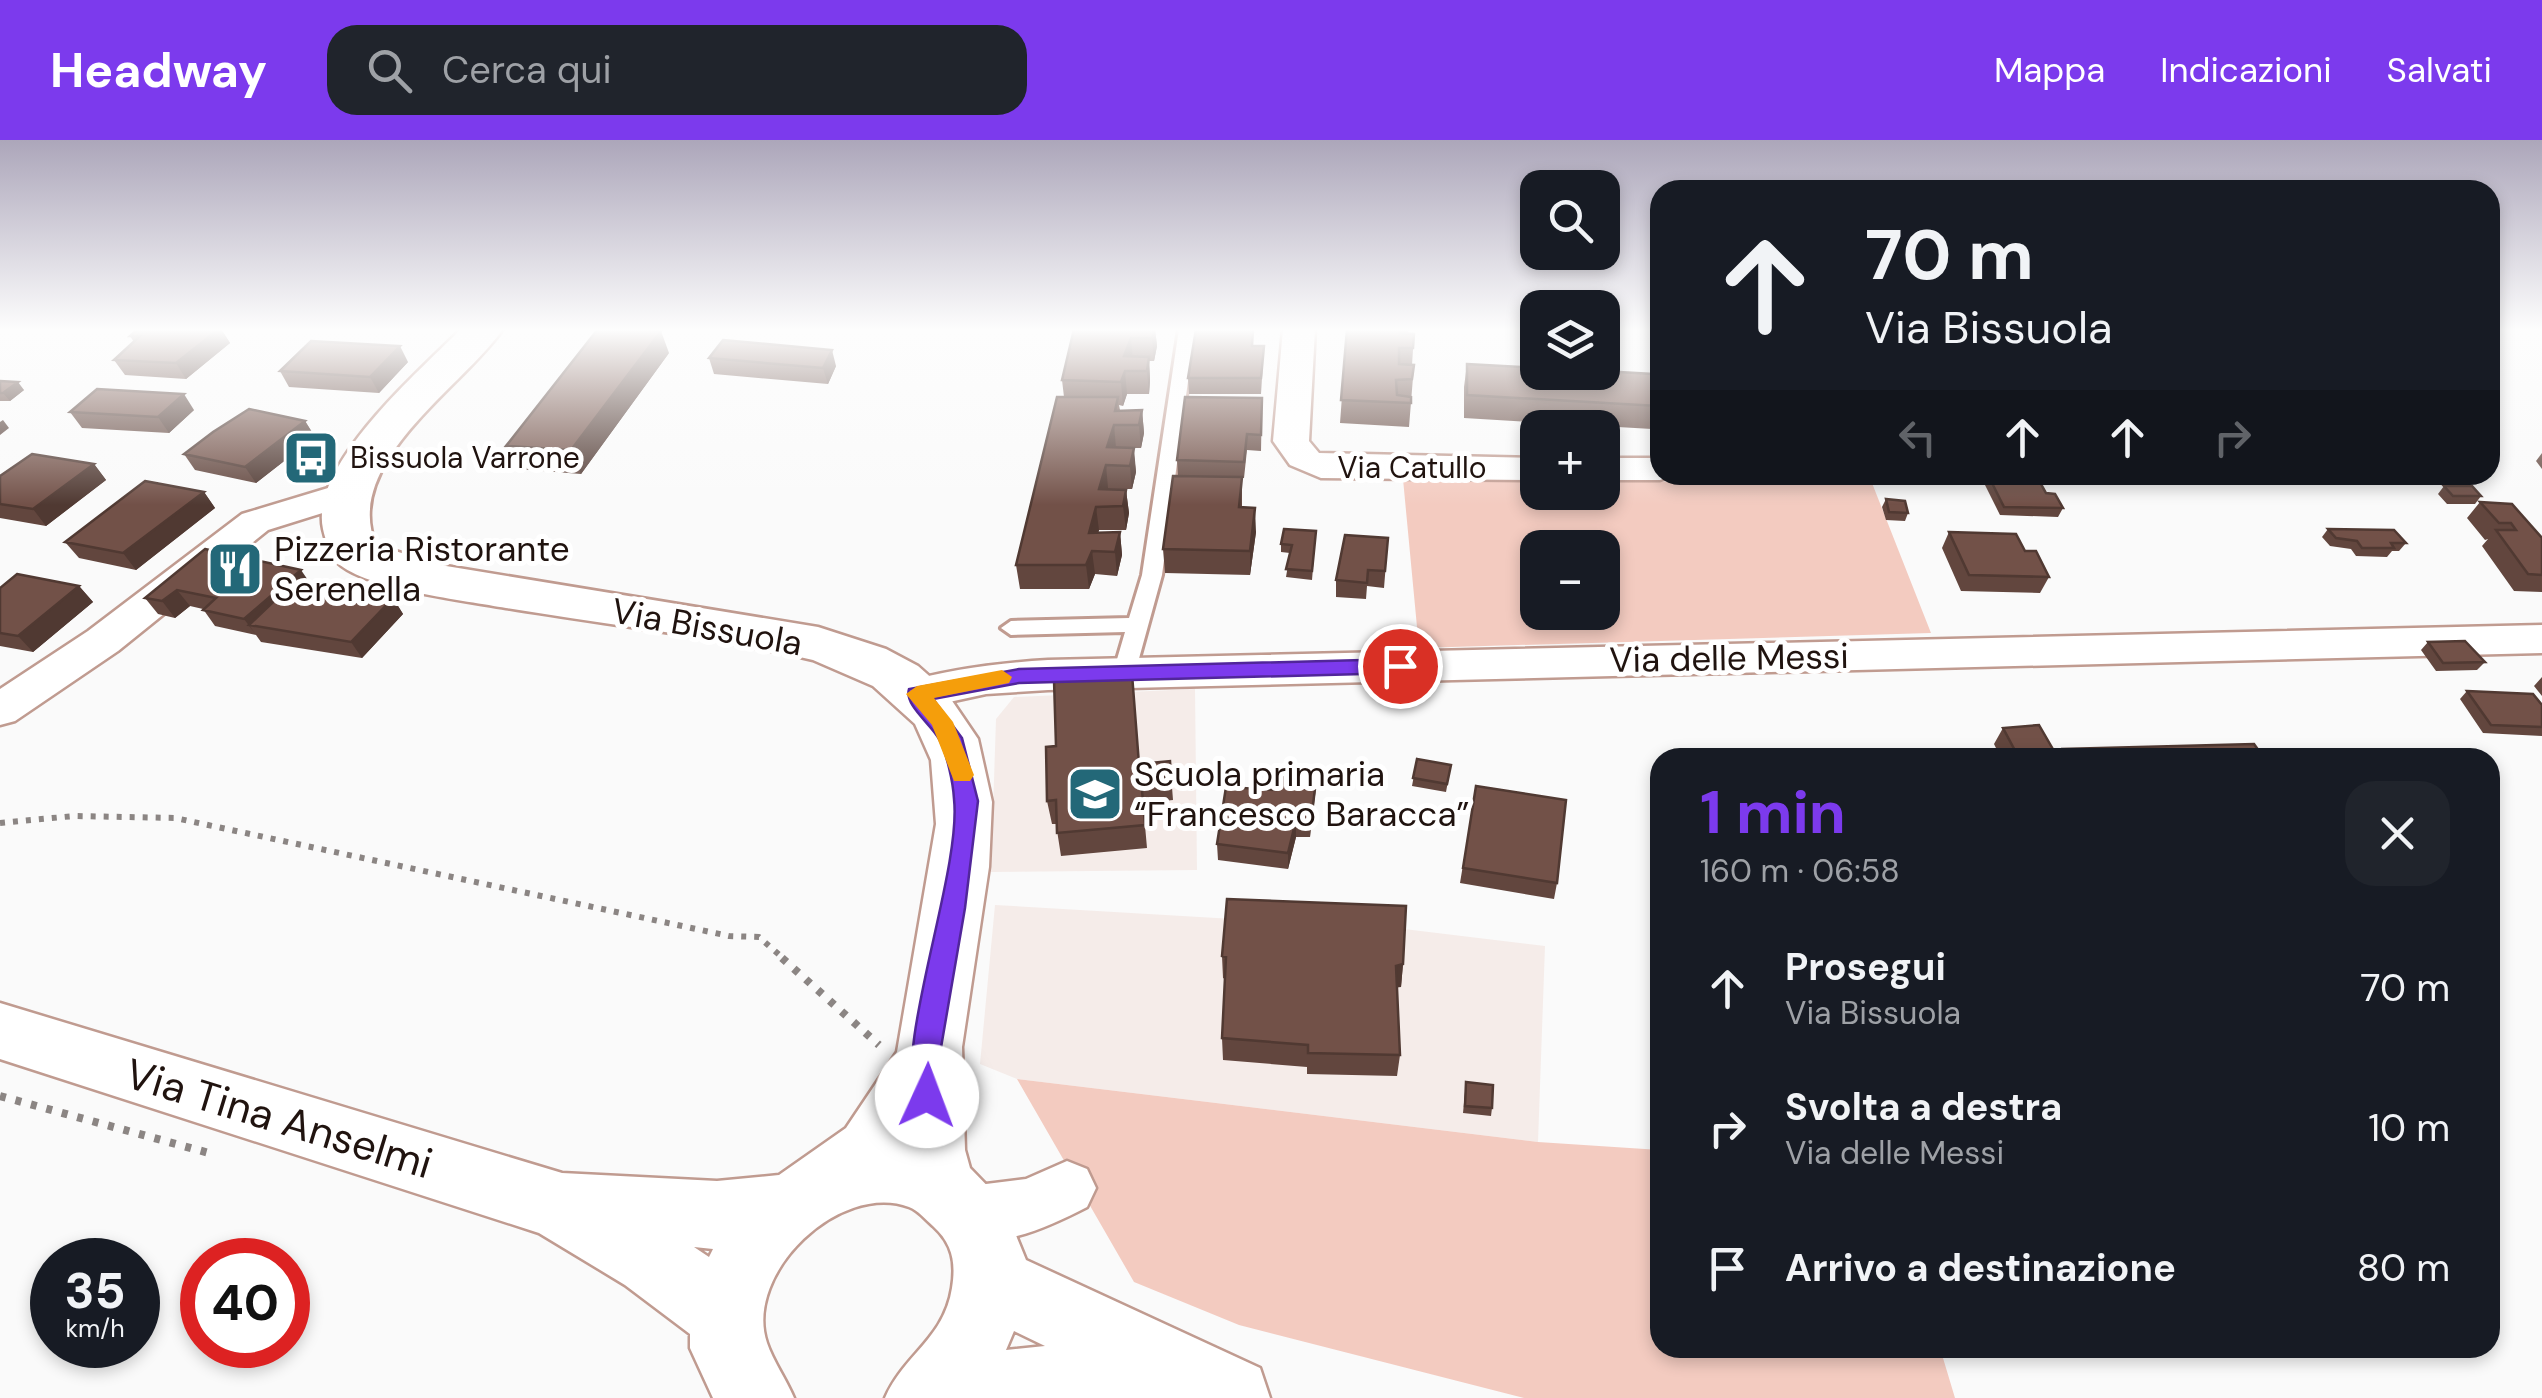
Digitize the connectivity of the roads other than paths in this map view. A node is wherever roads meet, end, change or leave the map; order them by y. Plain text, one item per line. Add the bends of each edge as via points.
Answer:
1 (428, 388) edge
2 (1179, 388) edge
3 (1295, 388) edge
4 (1520, 468) edge
5 (1620, 469) edge
6 (1650, 469) edge
7 (348, 492) junction
8 (1138, 625) junction
9 (1011, 628) dead end
10 (2542, 638) edge
11 (1124, 672) junction
12 (0, 710) edge
13 (934, 716) junction
14 (6, 1051) edge
15 (902, 1060) junction
16 (1067, 1188) dead end
17 (804, 1196) junction
18 (558, 1205) junction
19 (966, 1227) junction
20 (727, 1315) junction
21 (926, 1397) edge
22 (1238, 1397) edge
23 (754, 1398) edge

1 - 7 street, Via Bissuola via 376,444
2 - 8 lane via 1152,575
3 - 4 street, Via Catullo via 1291,440 1296,454 1320,468
5 - 6 street
7 - 12 street via 254,522 103,641
7 - 13 street, Via Bissuola via 342,527 347,542 370,562 440,581 797,642 893,674
8 - 9 lane
8 - 11 lane
10 - 11 street, Via delle Messi
11 - 13 street, Via delle Messi via 1003,677
13 - 15 street via 966,801 953,908
14 - 18 street, Via Tina Anselmi
15 - 17 street via 870,1150
15 - 19 street via 931,1158
16 - 19 street
17 - 18 street, Via Tina Anselmi via 717,1215
17 - 19 street, Via Tina Anselmi via 859,1174 898,1172
17 - 20 street via 744,1255
18 - 20 street, Via Tina Anselmi via 652,1260
19 - 21 street via 985,1314 963,1358
19 - 22 street
20 - 23 street via 732,1360
21 - 22 street via 1058,1383

